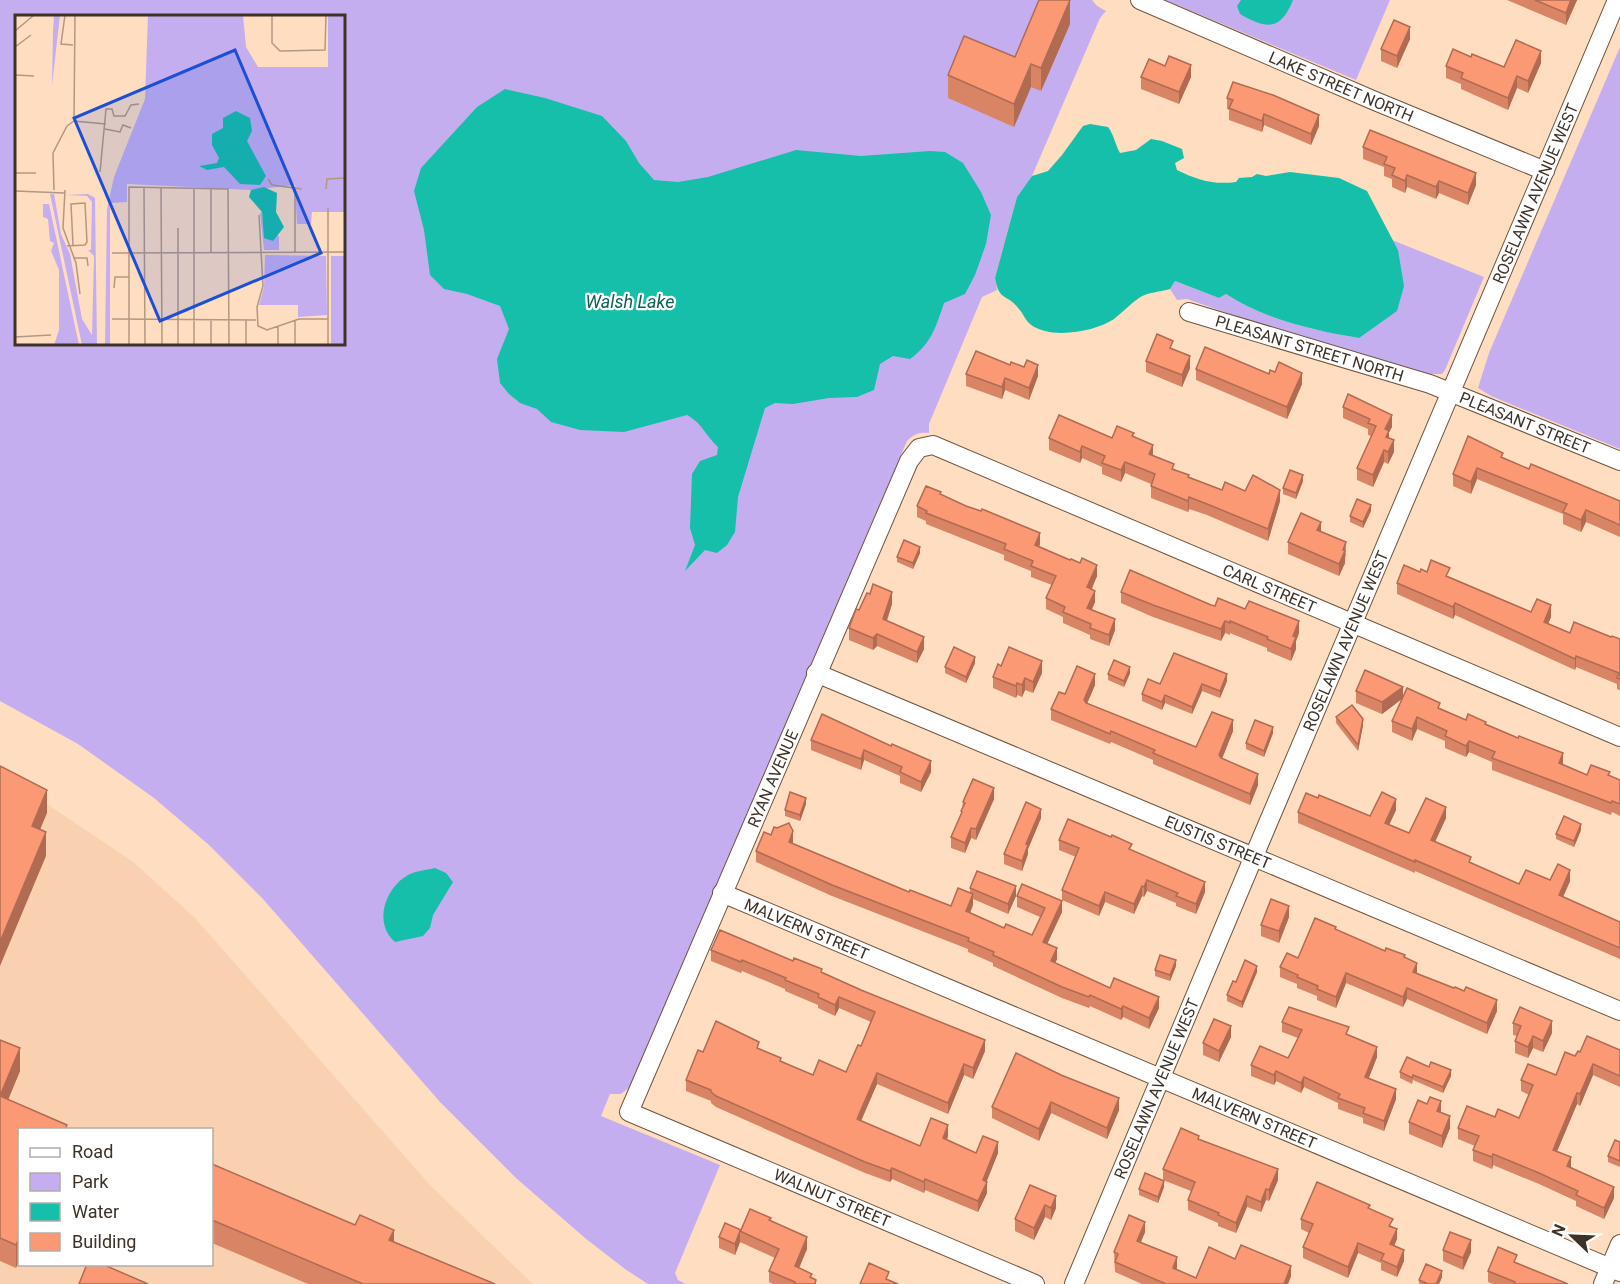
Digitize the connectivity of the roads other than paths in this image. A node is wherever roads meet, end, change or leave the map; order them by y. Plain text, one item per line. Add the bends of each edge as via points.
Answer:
1 (1140, 0) edge
2 (1617, 0) edge
3 (1545, 171) junction
4 (1189, 312) dead end
5 (1430, 384) joint
6 (1450, 393) junction
7 (919, 447) joint
8 (1620, 461) edge
9 (1352, 625) junction
10 (816, 673) junction
11 (1620, 737) edge
12 (1254, 856) junction
13 (722, 893) junction
14 (1620, 1011) edge
15 (1161, 1077) junction
16 (629, 1112) joint
17 (1620, 1244) edge
18 (1611, 1274) edge
19 (1035, 1284) edge
20 (1074, 1284) edge

1 - 3 street, LAKE STREET NORTH
2 - 3 street, ROSELAWN AVENUE WEST
3 - 6 street, ROSELAWN AVENUE WEST
4 - 5 street, PLEASANT STREET NORTH
5 - 6 street, PLEASANT STREET
6 - 8 street, PLEASANT STREET
6 - 9 street, ROSELAWN AVENUE WEST
7 - 9 street, CARL STREET via 933,445
7 - 10 street, RYAN AVENUE via 909,461
9 - 11 street, CARL STREET
9 - 12 street, ROSELAWN AVENUE WEST
10 - 12 street, EUSTIS STREET
10 - 13 street, RYAN AVENUE
12 - 14 street, EUSTIS STREET
12 - 15 street, ROSELAWN AVENUE WEST
13 - 15 street, MALVERN STREET
13 - 16 street, RYAN AVENUE
15 - 18 street, MALVERN STREET
15 - 20 street, ROSELAWN AVENUE WEST
16 - 19 street, WALNUT STREET
17 - 18 street

